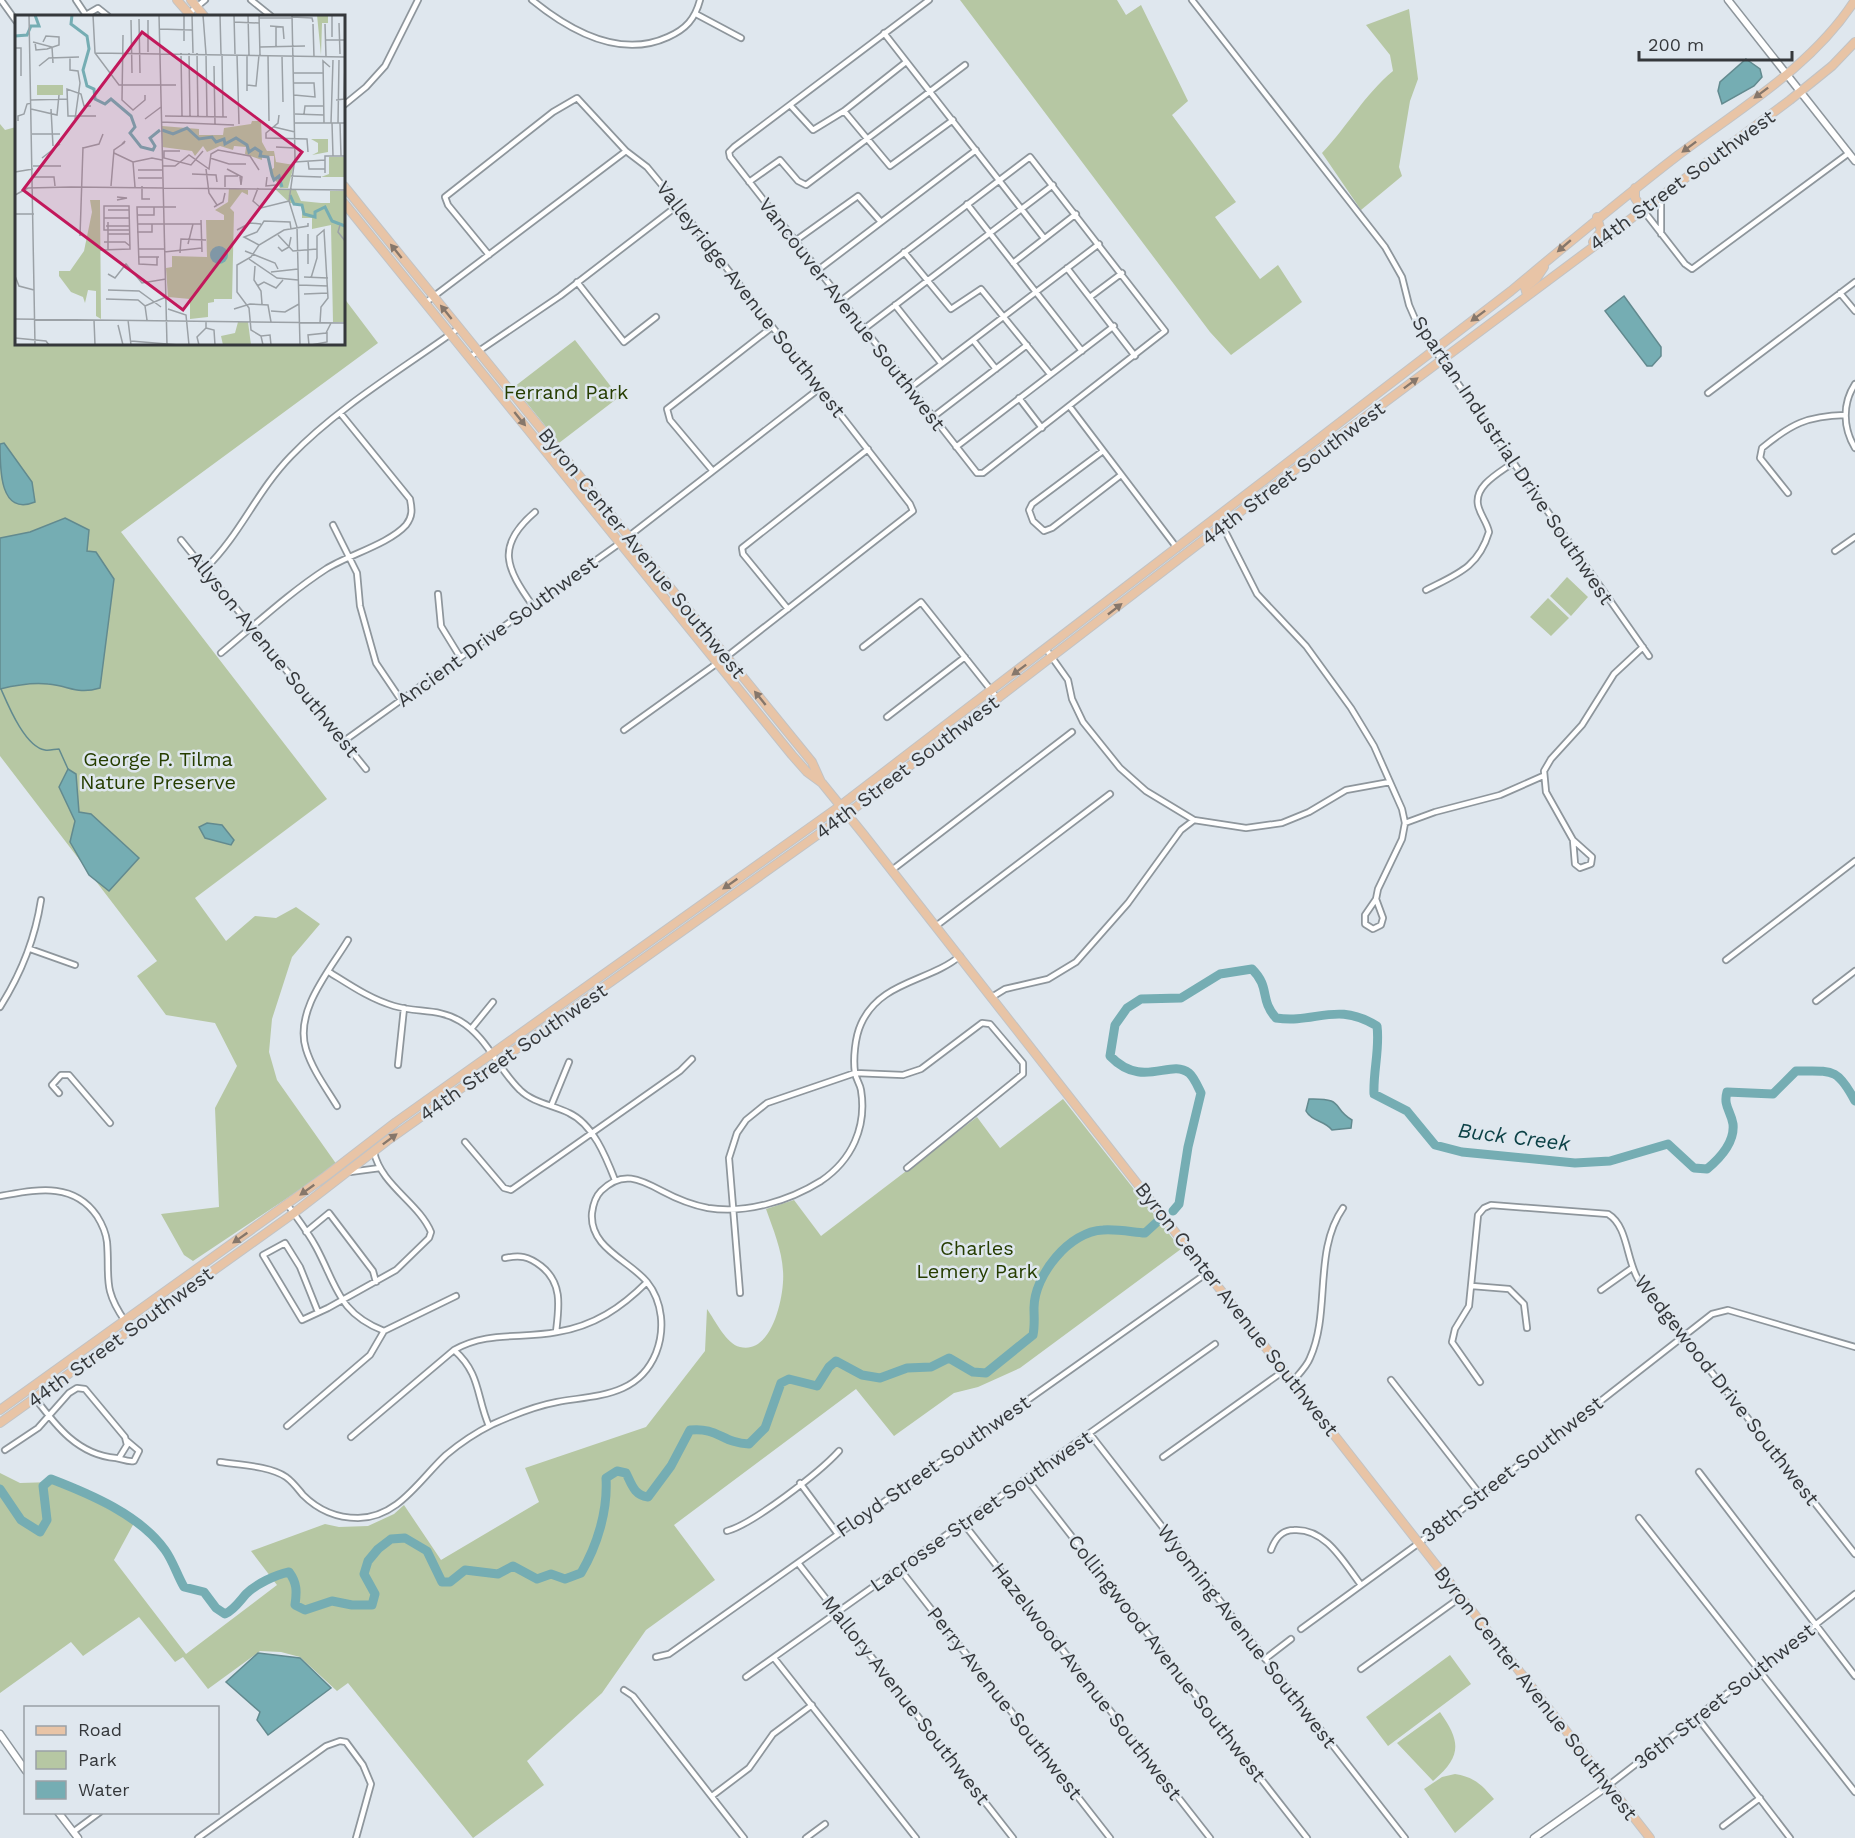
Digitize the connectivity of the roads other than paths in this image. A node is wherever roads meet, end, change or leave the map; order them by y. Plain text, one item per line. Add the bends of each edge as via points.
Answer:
1 (1, 0) edge
2 (76, 0) edge
3 (177, 0) edge
4 (191, 0) edge
5 (205, 0) edge
6 (251, 0) edge
7 (418, 0) edge
8 (532, 0) edge
9 (700, 0) edge
10 (929, 0) edge
11 (1192, 0) edge
12 (1728, 0) edge
13 (1855, 0) edge
14 (196, 7) junction
15 (696, 14) junction
16 (86, 15) edge
17 (86, 15) edge
18 (107, 15) edge
19 (190, 15) edge
20 (203, 15) edge
21 (270, 15) edge
22 (15, 20) edge
23 (884, 33) junction
24 (741, 38) dead end
25 (1855, 42) edge
26 (906, 62) junction
27 (965, 65) dead end
28 (1785, 74) junction
29 (930, 92) junction
30 (1800, 92) junction
31 (345, 104) edge
32 (790, 105) junction
33 (844, 111) junction
34 (953, 120) junction
35 (866, 140) junction
36 (976, 150) junction
37 (626, 151) junction
38 (1849, 153) junction
39 (1855, 161) edge
40 (998, 179) junction
41 (749, 182) junction
42 (1053, 185) junction
43 (345, 187) edge
44 (1635, 188) junction
45 (1661, 196) junction
46 (345, 204) edge
47 (967, 204) junction
48 (677, 206) junction
49 (1022, 208) junction
50 (1643, 210) junction
51 (1076, 214) junction
52 (1597, 217) junction
53 (881, 222) junction
54 (990, 233) junction
55 (1661, 234) junction
56 (1044, 238) junction
57 (795, 241) junction
58 (1099, 244) junction
59 (904, 252) junction
60 (1584, 252) junction
61 (489, 255) junction
62 (1545, 262) junction
63 (1013, 263) junction
64 (1067, 268) junction
65 (818, 270) junction
66 (1122, 273) junction
67 (927, 281) junction
68 (577, 282) junction
69 (1855, 282) edge
70 (1036, 291) junction
71 (1840, 293) junction
72 (1527, 295) junction
73 (433, 297) junction
74 (1090, 297) junction
75 (842, 300) junction
76 (425, 303) junction
77 (895, 305) junction
78 (1855, 311) edge
79 (1004, 315) junction
80 (656, 317) dead end
81 (1114, 326) junction
82 (772, 327) junction
83 (459, 328) junction
84 (864, 329) junction
85 (450, 334) junction
86 (973, 340) junction
87 (1028, 345) junction
88 (1434, 350) junction
89 (478, 351) junction
90 (1082, 351) junction
91 (1136, 356) junction
92 (470, 357) junction
93 (1442, 360) junction
94 (941, 363) junction
95 (996, 369) junction
96 (1050, 374) junction
97 (1855, 384) edge
98 (820, 388) junction
99 (910, 388) junction
100 (1708, 393) dead end
101 (1019, 399) junction
102 (1070, 407) junction
103 (341, 414) junction
104 (1845, 415) junction
105 (933, 417) junction
106 (1344, 419) junction
107 (1042, 428) junction
108 (1347, 431) junction
109 (956, 447) junction
110 (1855, 448) edge
111 (868, 449) junction
112 (1103, 451) junction
113 (1514, 462) junction
114 (711, 470) junction
115 (1277, 472) junction
116 (1121, 475) junction
117 (1276, 486) junction
118 (1788, 493) dead end
119 (1228, 509) junction
120 (535, 512) dead end
121 (1216, 517) junction
122 (333, 525) dead end
123 (1222, 527) junction
124 (1214, 533) junction
125 (628, 536) junction
126 (1855, 537) edge
127 (181, 540) dead end
128 (620, 543) junction
129 (1177, 548) junction
130 (1835, 551) dead end
131 (349, 556) junction
132 (1181, 559) junction
133 (205, 569) junction
134 (1426, 590) dead end
135 (438, 594) dead end
136 (533, 606) junction
137 (788, 609) junction
138 (1096, 611) junction
139 (1099, 621) junction
140 (252, 627) junction
141 (863, 647) dead end
142 (1642, 647) junction
143 (1046, 649) junction
144 (221, 653) dead end
145 (1649, 656) dead end
146 (460, 657) junction
147 (726, 657) junction
148 (965, 657) junction
149 (1052, 658) junction
150 (717, 662) junction
151 (992, 690) junction
152 (998, 699) junction
153 (401, 700) junction
154 (887, 717) dead end
155 (624, 730) dead end
156 (1072, 732) dead end
157 (344, 741) junction
158 (366, 769) dead end
159 (1544, 776) junction
160 (1390, 782) junction
161 (822, 783) junction
162 (1110, 794) dead end
163 (840, 806) junction
164 (847, 814) junction
165 (1194, 820) junction
166 (1405, 823) junction
167 (1573, 840) junction
168 (1855, 861) edge
169 (892, 870) junction
170 (1376, 899) junction
171 (41, 900) dead end
172 (936, 926) junction
173 (348, 940) dead end
174 (30, 949) junction
175 (960, 956) junction
176 (1726, 960) dead end
177 (75, 965) dead end
178 (1855, 971) edge
179 (329, 972) junction
180 (602, 975) junction
181 (597, 992) junction
182 (992, 997) junction
183 (1816, 1001) dead end
184 (493, 1002) dead end
185 (0, 1007) edge
186 (404, 1008) junction
187 (471, 1029) junction
188 (492, 1053) junction
189 (692, 1059) dead end
190 (498, 1062) junction
191 (569, 1062) dead end
192 (398, 1065) dead end
193 (855, 1073) junction
194 (59, 1093) dead end
195 (337, 1106) dead end
196 (551, 1106) junction
197 (110, 1123) dead end
198 (591, 1134) junction
199 (465, 1142) dead end
200 (374, 1152) junction
201 (380, 1168) junction
202 (907, 1168) dead end
203 (350, 1172) junction
204 (615, 1180) junction
205 (0, 1196) edge
206 (287, 1204) junction
207 (1343, 1208) dead end
208 (733, 1209) junction
209 (294, 1213) junction
210 (306, 1232) junction
211 (219, 1253) junction
212 (505, 1258) dead end
213 (225, 1263) junction
214 (1632, 1268) junction
215 (1208, 1272) junction
216 (376, 1282) junction
217 (647, 1282) junction
218 (1472, 1286) junction
219 (1601, 1290) dead end
220 (740, 1293) dead end
221 (456, 1296) dead end
222 (340, 1299) junction
223 (318, 1312) junction
224 (134, 1314) junction
225 (125, 1321) junction
226 (1527, 1328) dead end
227 (131, 1329) junction
228 (384, 1331) junction
229 (556, 1332) junction
230 (121, 1336) junction
231 (1683, 1336) junction
232 (1215, 1344) dead end
233 (1855, 1347) edge
234 (454, 1350) junction
235 (1285, 1370) junction
236 (1391, 1380) dead end
237 (1293, 1381) junction
238 (1480, 1382) dead end
239 (35, 1398) junction
240 (3, 1408) edge
241 (12, 1414) junction
242 (48, 1417) junction
243 (0, 1420) edge
244 (287, 1426) dead end
245 (489, 1426) junction
246 (1090, 1434) junction
247 (351, 1437) dead end
248 (126, 1440) junction
249 (5, 1450) dead end
250 (839, 1451) dead end
251 (119, 1458) junction
252 (1163, 1458) dead end
253 (220, 1462) dead end
254 (1699, 1472) dead end
255 (1027, 1479) junction
256 (800, 1483) junction
257 (1479, 1493) junction
258 (1639, 1518) dead end
259 (964, 1524) junction
260 (727, 1531) dead end
261 (837, 1533) junction
262 (1419, 1543) junction
263 (1271, 1550) dead end
264 (1855, 1554) edge
265 (798, 1563) junction
266 (899, 1568) junction
267 (1361, 1585) junction
268 (1855, 1594) edge
269 (1461, 1597) junction
270 (837, 1612) junction
271 (1815, 1625) junction
272 (1301, 1629) dead end
273 (1291, 1639) dead end
274 (656, 1657) dead end
275 (774, 1658) junction
276 (1265, 1659) junction
277 (1361, 1669) dead end
278 (1759, 1670) junction
279 (1855, 1676) edge
280 (746, 1677) dead end
281 (624, 1690) dead end
282 (812, 1705) junction
283 (1697, 1717) junction
284 (0, 1734) edge
285 (24, 1768) edge
286 (1609, 1785) junction
287 (1855, 1792) edge
288 (712, 1796) junction
289 (1760, 1798) junction
290 (60, 1814) edge
291 (97, 1814) edge
292 (825, 1824) dead end
293 (1723, 1826) dead end
294 (73, 1832) junction
295 (78, 1838) edge
296 (198, 1838) edge
297 (356, 1838) edge
298 (744, 1838) edge
299 (806, 1838) edge
300 (916, 1838) edge
301 (1013, 1838) edge
302 (1110, 1838) edge
303 (1210, 1838) edge
304 (1307, 1838) edge
305 (1405, 1838) edge
306 (1534, 1838) edge
307 (1650, 1838) edge
308 (1790, 1838) edge

1 - 22 street
2 - 16 street
3 - 19 main road
4 - 14 main road
5 - 14 street
6 - 21 street
7 - 31 street via 385,66
8 - 15 street via 591,37 620,46 656,42 675,34
9 - 15 street
10 - 23 street
11 - 88 street, Spartan Industrial Drive Southwest via 1385,247 1402,277 1413,317
12 - 28 street
13 - 28 main road, 44th Street Southwest via 1826,38
14 - 19 street
14 - 20 main road
15 - 24 street
17 - 18 street via 98,8
23 - 26 street
23 - 32 street
25 - 30 main road, 44th Street Southwest
26 - 29 street
26 - 33 street
27 - 29 street
28 - 30 street
28 -> 44 main road, 44th Street Southwest
29 - 34 street
29 - 35 street
30 - 38 street
30 - 45 main road, 44th Street Southwest
32 - 33 street via 813,130
32 - 41 street, Vancouver Avenue Southwest via 729,152
33 - 35 street
34 - 35 street via 890,166
34 - 36 street
35 - 41 street via 806,185 780,160
36 - 40 street
36 - 53 street
37 - 48 street, Valleyridge Avenue Southwest via 647,167
37 - 61 street
37 - 61 street, Valleyridge Avenue Southwest via 577,98 553,112 445,197
38 - 39 street
38 - 55 street via 1700,266 1692,269 1685,264
40 - 42 street via 1030,157
40 - 47 street
40 - 49 street
41 - 57 street, Vancouver Avenue Southwest
42 - 49 street
42 - 51 street
73 -> 43 main road, Byron Center Avenue Southwest
44 - 50 main road via 1635,198
44 - 52 main road, 44th Street Southwest
45 - 50 main road, 44th Street Southwest
45 - 55 street
46 - 76 main road, Byron Center Avenue Southwest
47 - 54 street
47 - 59 street
48 - 68 street
48 - 82 street, Valleyridge Avenue Southwest
49 - 54 street
49 - 56 street
50 - 55 street
50 - 60 main road, 44th Street Southwest
51 - 56 street
51 - 58 street
52 - 60 main road via 1601,231
52 -> 62 main road, 44th Street Southwest
53 - 57 street via 858,196
53 - 65 street
54 - 63 street
54 - 67 street
56 - 63 street
57 - 65 street, Vancouver Avenue Southwest
58 - 64 street
58 - 66 street
59 - 67 street
59 - 75 street
60 - 72 main road, 44th Street Southwest
61 - 73 street
62 - 72 main road via 1525,290
62 -> 88 main road, 44th Street Southwest
63 - 70 street
64 - 70 street
64 - 74 street
65 - 75 street, Vancouver Avenue Southwest
66 - 74 street
66 - 91 street via 1165,331
67 - 77 street
67 - 79 street via 951,309 981,289
68 - 80 street via 624,342
68 - 89 street
69 - 71 street
70 - 79 street
70 - 90 street
71 - 78 street
71 - 100 street
72 - 93 main road, 44th Street Southwest
73 - 76 street
83 -> 73 main road, Byron Center Avenue Southwest
74 - 81 street
75 - 84 street, Vancouver Avenue Southwest
76 - 85 main road, Byron Center Avenue Southwest
77 - 84 street
77 - 94 street
79 - 86 street
79 - 87 street
81 - 90 street
81 - 91 street
82 - 98 street, Valleyridge Avenue Southwest
82 - 114 street via 667,409 670,420
83 - 85 street
83 - 89 main road, Byron Center Avenue Southwest
84 - 99 street, Vancouver Avenue Southwest
85 - 92 main road, Byron Center Avenue Southwest
85 - 103 street
86 - 94 street
86 - 95 street
87 - 95 street
87 - 96 street
88 - 93 street, Spartan Industrial Drive Southwest
88 - 106 main road, 44th Street Southwest
89 - 92 street
89 - 125 main road, Byron Center Avenue Southwest
90 - 96 street
91 - 102 street
92 -> 128 main road, Byron Center Avenue Southwest
108 -> 93 main road, 44th Street Southwest
93 - 113 street, Spartan Industrial Drive Southwest
94 - 99 street
95 - 105 street
96 - 101 street
97 - 104 street
98 - 111 street, Valleyridge Avenue Southwest
98 - 114 street, Ancient Drive Southwest
99 - 105 street, Vancouver Avenue Southwest
101 - 107 street
101 - 109 street
102 - 107 street
102 - 112 street
103 - 131 street via 410,499 413,512 405,526
103 - 133 street via 309,438 275,473 230,543
104 - 110 street
104 - 118 street via 1800,421 1762,448 1762,460
105 - 109 street, Vancouver Avenue Southwest
106 - 108 main road
106 - 115 main road, 44th Street Southwest
107 - 109 street, Vancouver Avenue Southwest via 979,474
108 - 117 main road, 44th Street Southwest
111 - 137 street, Valleyridge Avenue Southwest via 913,511
111 - 137 street via 742,548
112 - 116 street
112 - 116 street via 1029,510 1033,520 1044,531
113 - 134 street via 1483,486 1478,496 1477,504 1489,532 1482,552 1463,571
113 - 142 street, Spartan Industrial Drive Southwest
114 - 125 street, Ancient Drive Southwest
115 - 117 main road
115 - 119 main road, 44th Street Southwest
116 - 129 street
117 - 123 main road, 44th Street Southwest
119 - 121 main road, 44th Street Southwest
119 - 123 main road
120 - 136 street via 515,531 508,555 512,575
121 - 124 main road
121 - 129 main road, 44th Street Southwest
122 - 131 street
123 - 124 main road, 44th Street Southwest
123 - 160 street via 1257,594 1306,646 1351,708
124 - 132 main road, 44th Street Southwest
125 - 128 street, Ancient Drive Southwest
125 - 147 main road, Byron Center Avenue Southwest
126 - 130 street
127 - 133 street, Allyson Avenue Southwest
128 - 136 street, Ancient Drive Southwest
128 - 150 main road, Byron Center Avenue Southwest
129 - 132 main road
129 - 138 main road, 44th Street Southwest
131 - 140 street via 324,570
131 - 153 street via 357,573 360,606 376,663
139 -> 132 main road, 44th Street Southwest
133 - 140 street, Allyson Avenue Southwest
135 - 146 street via 441,626
136 - 146 street, Ancient Drive Southwest
137 - 147 street
138 - 139 main road
138 - 143 main road, 44th Street Southwest
139 - 149 main road, 44th Street Southwest
140 - 144 street
140 - 157 street, Allyson Avenue Southwest
141 - 148 street via 921,602
142 - 145 street, Spartan Industrial Drive Southwest
142 - 159 street via 1614,674 1582,725 1547,764
143 - 149 street
143 -> 151 main road, 44th Street Southwest
146 - 153 street, Ancient Drive Southwest
147 - 150 street
161 -> 147 main road, Byron Center Avenue Southwest via 812,762
148 - 151 street
148 - 154 street
149 - 152 main road, 44th Street Southwest
149 - 165 street via 1068,680 1083,722 1120,768 1146,791
150 - 155 street
150 - 161 main road, Byron Center Avenue Southwest via 805,770
151 - 152 street
151 - 163 main road, 44th Street Southwest
152 - 164 main road, 44th Street Southwest
153 - 157 street, Ancient Drive Southwest
156 - 169 street
157 - 158 street, Allyson Avenue Southwest
159 - 166 street via 1502,795
159 - 167 street via 1546,792
160 - 165 street via 1346,790 1309,812 1276,824 1246,828
160 - 166 street
161 - 163 main road, Byron Center Avenue Southwest
162 - 172 street
163 - 164 main road, Byron Center Avenue Southwest
163 -> 180 main road, 44th Street Southwest
164 - 169 main road, Byron Center Avenue Southwest
164 - 181 main road, 44th Street Southwest
165 - 182 street via 1181,830 1128,903 1076,962 1048,979 1012,987
166 - 170 street
167 - 167 street via 1575,864 1580,868 1588,866 1593,859
168 - 176 street
169 - 172 main road, Byron Center Avenue Southwest
170 - 170 street via 1383,918 1381,925 1373,929 1363,921
171 - 174 street
172 - 175 main road, Byron Center Avenue Southwest
173 - 179 street
174 - 177 street
174 - 185 street
175 - 182 main road, Byron Center Avenue Southwest
175 - 193 street via 936,973 897,986 872,1007 860,1024
178 - 183 street
179 - 186 street via 371,997
179 - 195 street via 308,1008 303,1037 309,1058
180 - 181 main road
180 - 188 main road, 44th Street Southwest
181 - 190 main road, 44th Street Southwest
182 - 215 main road, Byron Center Avenue Southwest
184 - 187 street
186 - 187 street via 444,1013
186 - 192 street
187 - 188 street
188 - 190 street
188 -> 206 main road, 44th Street Southwest
189 - 198 street
190 - 196 street via 521,1091
200 -> 190 main road, 44th Street Southwest
191 - 196 street
193 - 202 street via 903,1075 933,1061 982,1023 990,1024 1023,1063 1023,1074
193 - 208 street via 767,1103 746,1120 737,1132 729,1158
193 - 208 street via 863,1115 857,1137 839,1166 801,1192
194 - 197 street via 52,1085 61,1075 69,1075
196 - 198 street via 572,1114
198 - 199 street via 511,1190 504,1188
198 - 204 street
200 - 201 street
200 - 203 main road, 44th Street Southwest
201 - 203 street
201 - 216 street via 431,1232 410,1260
203 - 209 main road, 44th Street Southwest
204 - 208 street via 643,1179 688,1204
204 - 217 street via 594,1203 594,1230 609,1250
205 - 225 street via 48,1190 72,1194 90,1206 107,1241 110,1297
206 - 209 street
206 -> 211 main road, 44th Street Southwest
207 - 237 street via 1327,1251 1316,1342 1309,1361
208 - 220 street
209 - 210 street
209 - 213 main road, 44th Street Southwest
210 - 216 street via 329,1213 373,1271
210 - 222 street
211 - 213 main road
211 - 224 main road, 44th Street Southwest
212 - 229 street via 527,1257 549,1272 557,1286 560,1304
213 - 227 main road, 44th Street Southwest
214 - 218 street, Wedgewood Drive Southwest via 1621,1226 1608,1214 1491,1204 1478,1215
214 - 219 street
214 - 231 street, Wedgewood Drive Southwest
215 - 235 main road, Byron Center Avenue Southwest
215 - 261 street, Floyd Street Southwest
216 - 222 street
217 - 229 street via 595,1322
217 - 245 street via 662,1320 655,1354 643,1373 619,1392 532,1408
218 - 226 street via 1509,1289 1516,1294 1526,1310
218 - 238 street, Wedgewood Drive Southwest via 1469,1305 1452,1342
221 - 228 street
222 - 223 street
222 - 228 street via 364,1321
223 - 223 street via 302,1320 263,1255 285,1243 300,1267
224 - 225 main road, 44th Street Southwest
224 - 227 main road
225 - 230 main road
225 - 240 main road, 44th Street Southwest
227 - 230 main road, 44th Street Southwest
228 - 244 street via 370,1355
229 - 234 street via 497,1335 467,1342
230 - 239 main road, 44th Street Southwest
231 - 233 street, 38th Street Southwest via 1721,1310
231 - 257 street, 38th Street Southwest
231 - 264 street, Wedgewood Drive Southwest
232 - 246 street, Lacrosse Street Southwest
234 - 245 street via 471,1369 479,1386
234 - 247 street
235 - 237 main road, Byron Center Avenue Southwest
235 - 252 street
236 - 257 street
237 - 262 main road, Byron Center Avenue Southwest
239 - 241 main road, 44th Street Southwest
239 - 242 street
240 - 241 main road
241 - 243 main road, 44th Street Southwest
242 - 248 street via 69,1393 85,1389
242 - 249 street
242 - 251 street via 62,1434 83,1447
245 - 253 street via 447,1454 392,1509 362,1518 326,1512 280,1474
246 - 255 street, Lacrosse Street Southwest
246 - 276 street, Wyoming Avenue Southwest
248 - 251 street via 125,1453
248 - 251 street via 137,1449 138,1456 131,1462
250 - 256 street
254 - 271 street
255 - 259 street, Lacrosse Street Southwest
255 - 304 street, Collingwood Avenue Southwest
256 - 260 street via 744,1524
256 - 261 street
257 - 262 street, 38th Street Southwest
258 - 278 street
259 - 266 street, Lacrosse Street Southwest
259 - 303 street, Hazelwood Avenue Southwest
261 - 265 street, Floyd Street Southwest
262 - 267 street, 38th Street Southwest
262 - 269 main road, Byron Center Avenue Southwest
263 - 267 street via 1275,1539 1287,1531 1312,1532 1328,1543
265 - 270 street, Mallory Avenue Southwest
265 - 274 street, Floyd Street Southwest via 669,1654
266 - 270 street, Lacrosse Street Southwest
266 - 302 street, Perry Avenue Southwest
267 - 272 street, 38th Street Southwest
268 - 271 street, 36th Street Southwest
269 - 277 street
269 - 286 main road, Byron Center Avenue Southwest
270 - 275 street, Lacrosse Street Southwest
270 - 301 street, Mallory Avenue Southwest
271 - 278 street, 36th Street Southwest
271 - 279 street
273 - 276 street
275 - 280 street, Lacrosse Street Southwest
275 - 282 street
276 - 305 street, Wyoming Avenue Southwest
278 - 283 street, 36th Street Southwest
278 - 287 street
281 - 288 street via 633,1696
282 - 288 street via 773,1734 749,1768
282 - 300 street
283 - 286 street, 36th Street Southwest
283 - 289 street
284 - 285 street
286 - 306 street, 36th Street Southwest
286 - 307 main road, Byron Center Avenue Southwest
288 - 298 street
289 - 293 street
289 - 308 street
290 - 294 street
291 - 294 street
292 - 299 street
294 - 295 street
296 - 297 street via 326,1746 340,1741 363,1765 371,1784

